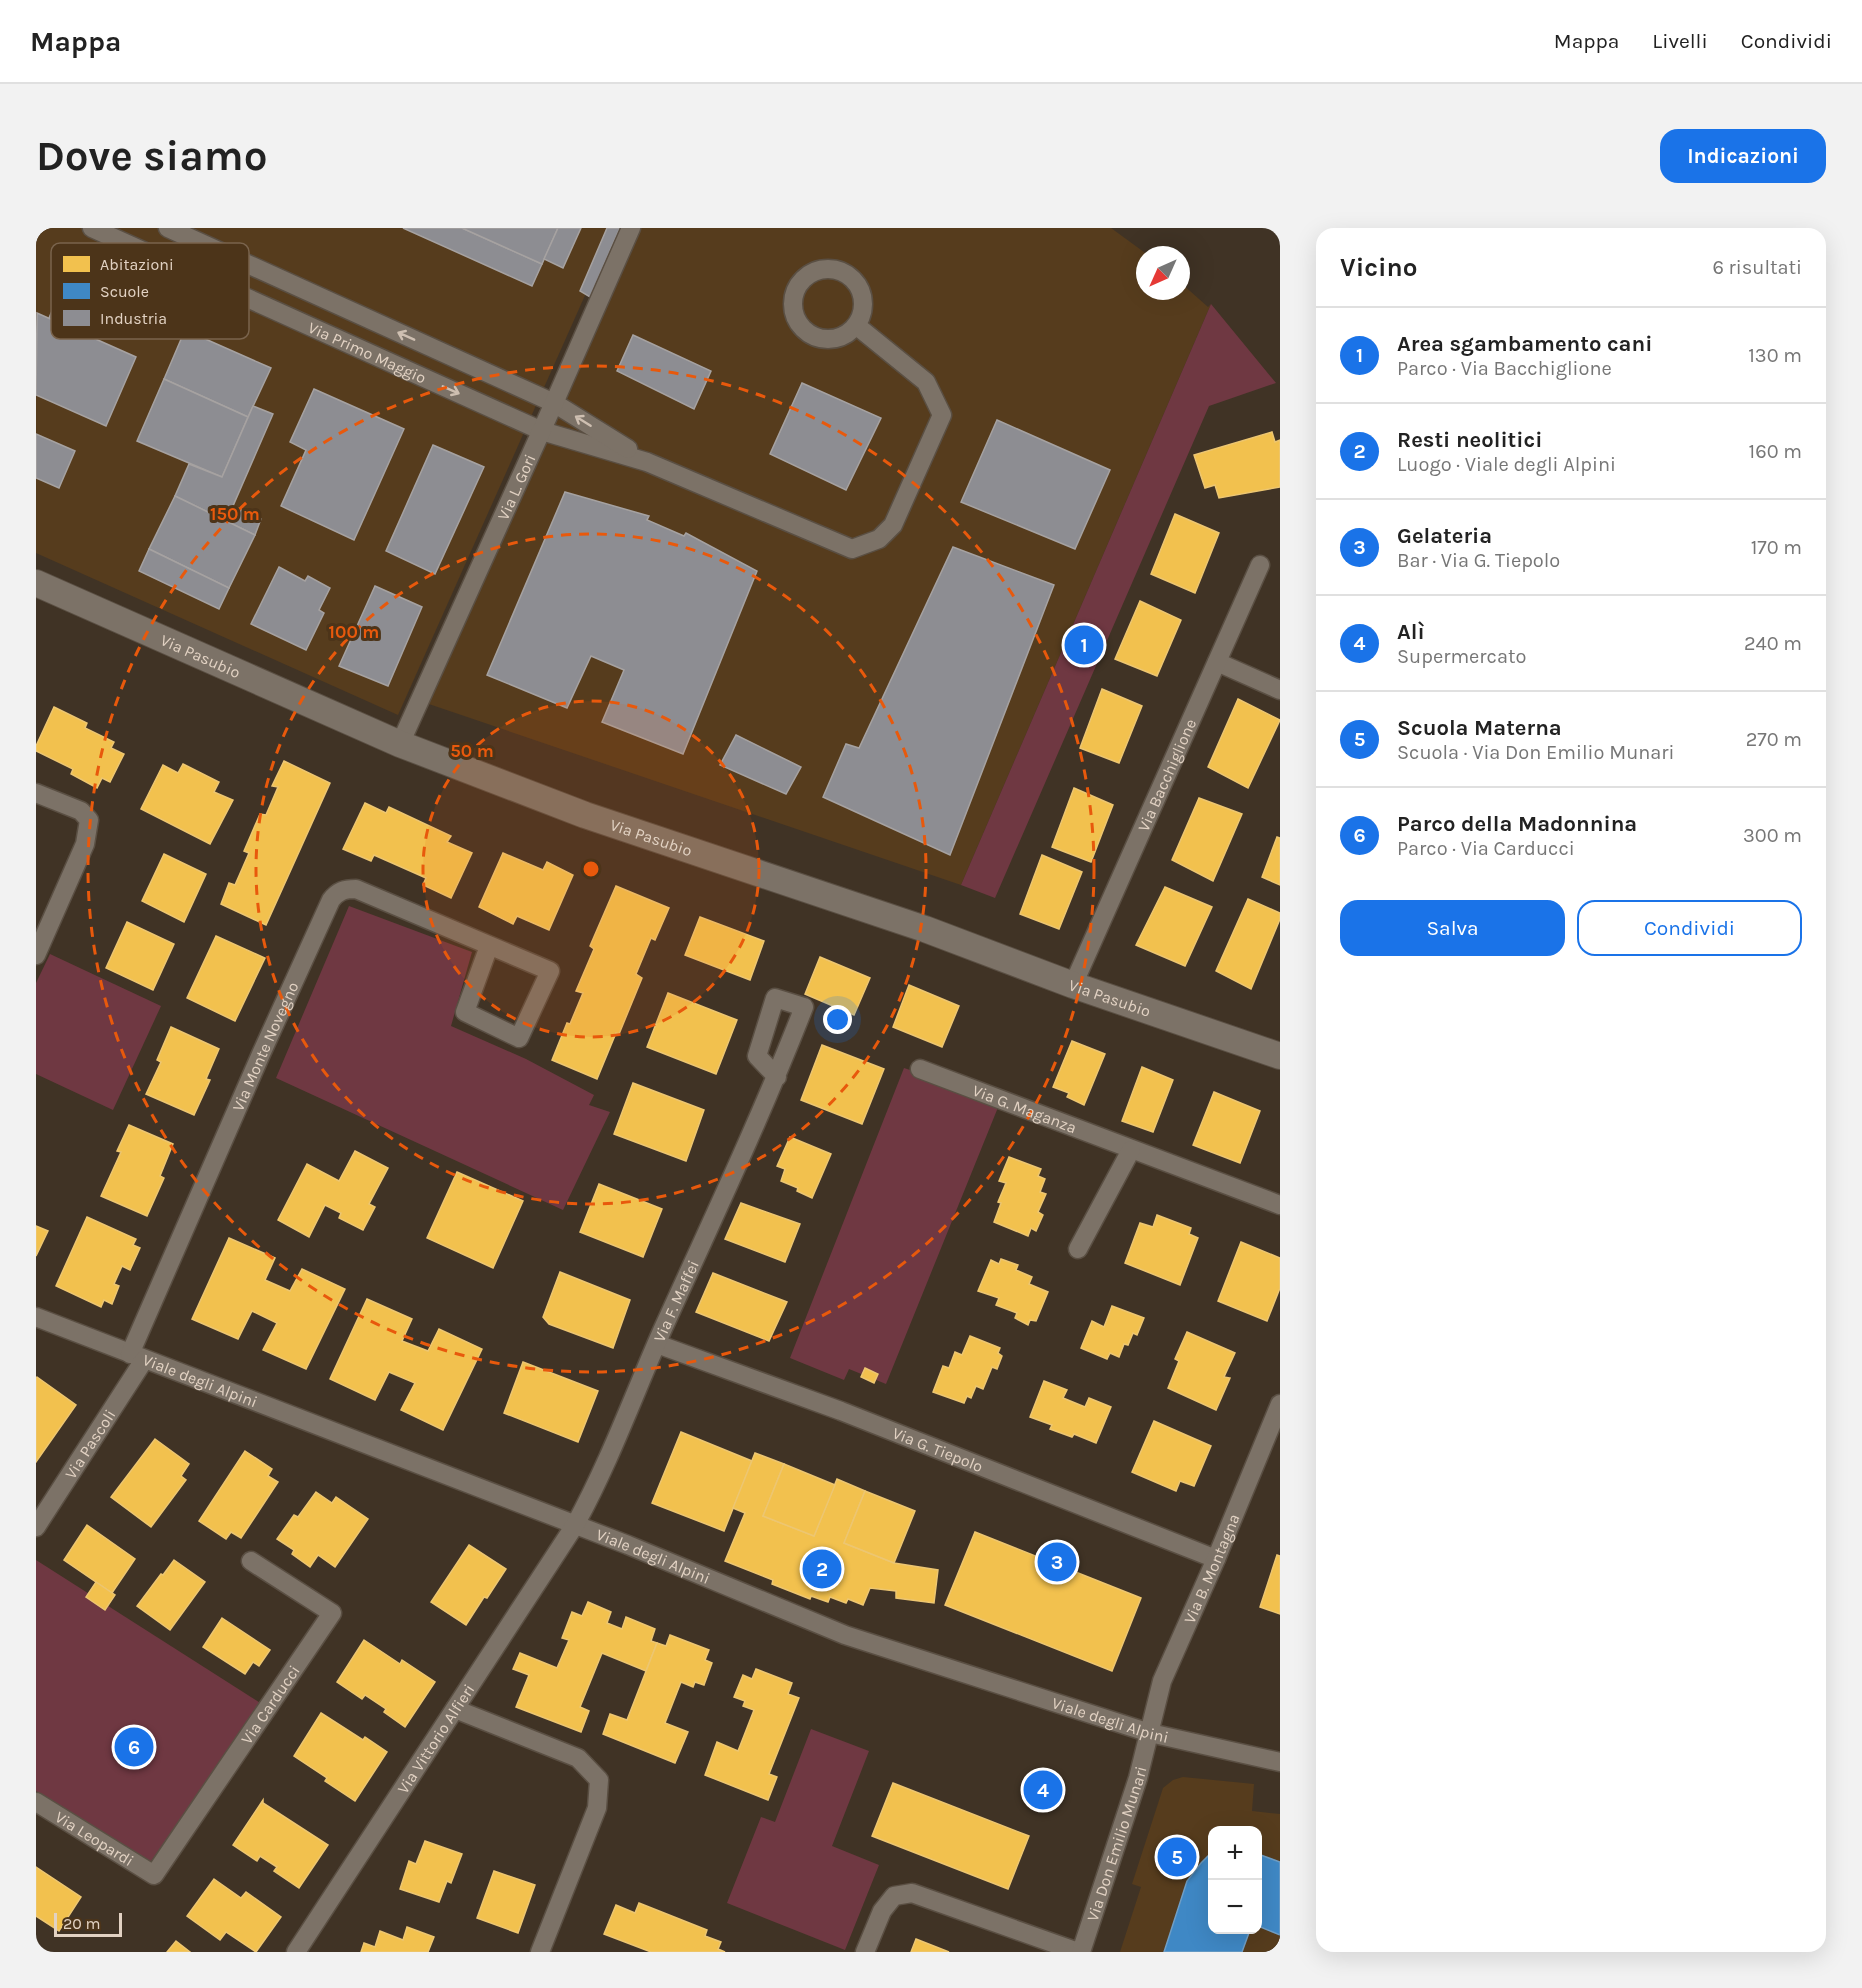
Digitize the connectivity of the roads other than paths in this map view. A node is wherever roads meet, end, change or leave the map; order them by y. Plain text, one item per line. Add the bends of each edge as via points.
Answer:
1 (92, 228) edge
2 (168, 228) edge
3 (631, 228) edge
4 (125, 243) edge
5 (201, 243) edge
6 (249, 265) edge
7 (312, 293) junction
8 (249, 299) edge
9 (299, 321) junction
10 (857, 326) dead end
11 (555, 403) junction
12 (542, 431) junction
13 (647, 462) junction
14 (1260, 565) dead end
15 (36, 583) edge
16 (1217, 662) junction
17 (1280, 690) edge
18 (400, 744) junction
19 (36, 792) edge
20 (489, 946) junction
21 (36, 955) edge
22 (1073, 985) junction
23 (1280, 1056) edge
24 (920, 1069) dead end
25 (777, 1077) dead end
26 (1131, 1150) junction
27 (1280, 1205) edge
28 (1078, 1249) dead end
29 (36, 1317) edge
30 (657, 1344) junction
31 (137, 1357) junction
32 (1280, 1404) edge
33 (575, 1525) junction
34 (36, 1527) edge
35 (1216, 1559) junction
36 (251, 1561) dead end
37 (455, 1709) junction
38 (1150, 1733) junction
39 (1280, 1762) edge
40 (36, 1802) edge
41 (154, 1875) joint
42 (296, 1952) edge
43 (540, 1952) edge
44 (865, 1952) edge
45 (1080, 1952) edge

1 - 4 street, Via Primo Maggio
2 - 5 street, Via Primo Maggio
3 - 11 street, Via L. Gori
6 - 7 street, Via Primo Maggio
7 - 9 street
11 -> 7 street, Via Primo Maggio
8 - 9 street, Via Primo Maggio
9 -> 12 street, Via Primo Maggio
10 - 13 street, Via Primo Maggio via 926,382 942,415 894,525 879,539 852,549
11 - 12 street, Via L. Gori
13 -> 11 street, Via Primo Maggio
12 - 13 street, Via Primo Maggio
12 - 18 street, Via L. Gori
14 - 16 street, Via Bacchiglione
15 - 18 street, Via Pasubio
16 - 17 street
16 - 22 street, Via Bacchiglione
18 - 22 street, Via Pasubio via 585,816 925,929
19 - 21 street via 81,811 89,820 85,844
20 - 20 street, Via Monte Novegno via 550,971 519,1038 465,1012
20 - 31 street, Via Monte Novegno via 356,890 337,893 331,900 256,1065
22 - 23 street, Via Pasubio
24 - 26 street, Via G. Maganza
25 - 30 street, Via F. Maffei
26 - 27 street, Via G. Maganza
26 - 28 street
29 - 31 street, Viale degli Alpini
30 - 33 street, Via F. Maffei via 595,1489
30 - 35 street, Via G. Tiepolo via 841,1411
31 - 33 street, Viale degli Alpini
31 - 34 street, Via Pascoli
32 - 35 street, Via B. Montagna
33 - 37 street, Via Vittorio Alfieri
33 - 38 street, Viale degli Alpini via 845,1635
35 - 38 street, Via B. Montagna via 1162,1681
36 - 41 street, Via Carducci via 332,1613
37 - 42 street, Via Vittorio Alfieri
37 - 43 street via 578,1758 599,1780 597,1808
38 - 39 street, Viale degli Alpini
38 - 45 street, Via Don Emilio Munari
40 - 41 street, Via Leopardi
44 - 45 street via 882,1911 894,1896 912,1893

